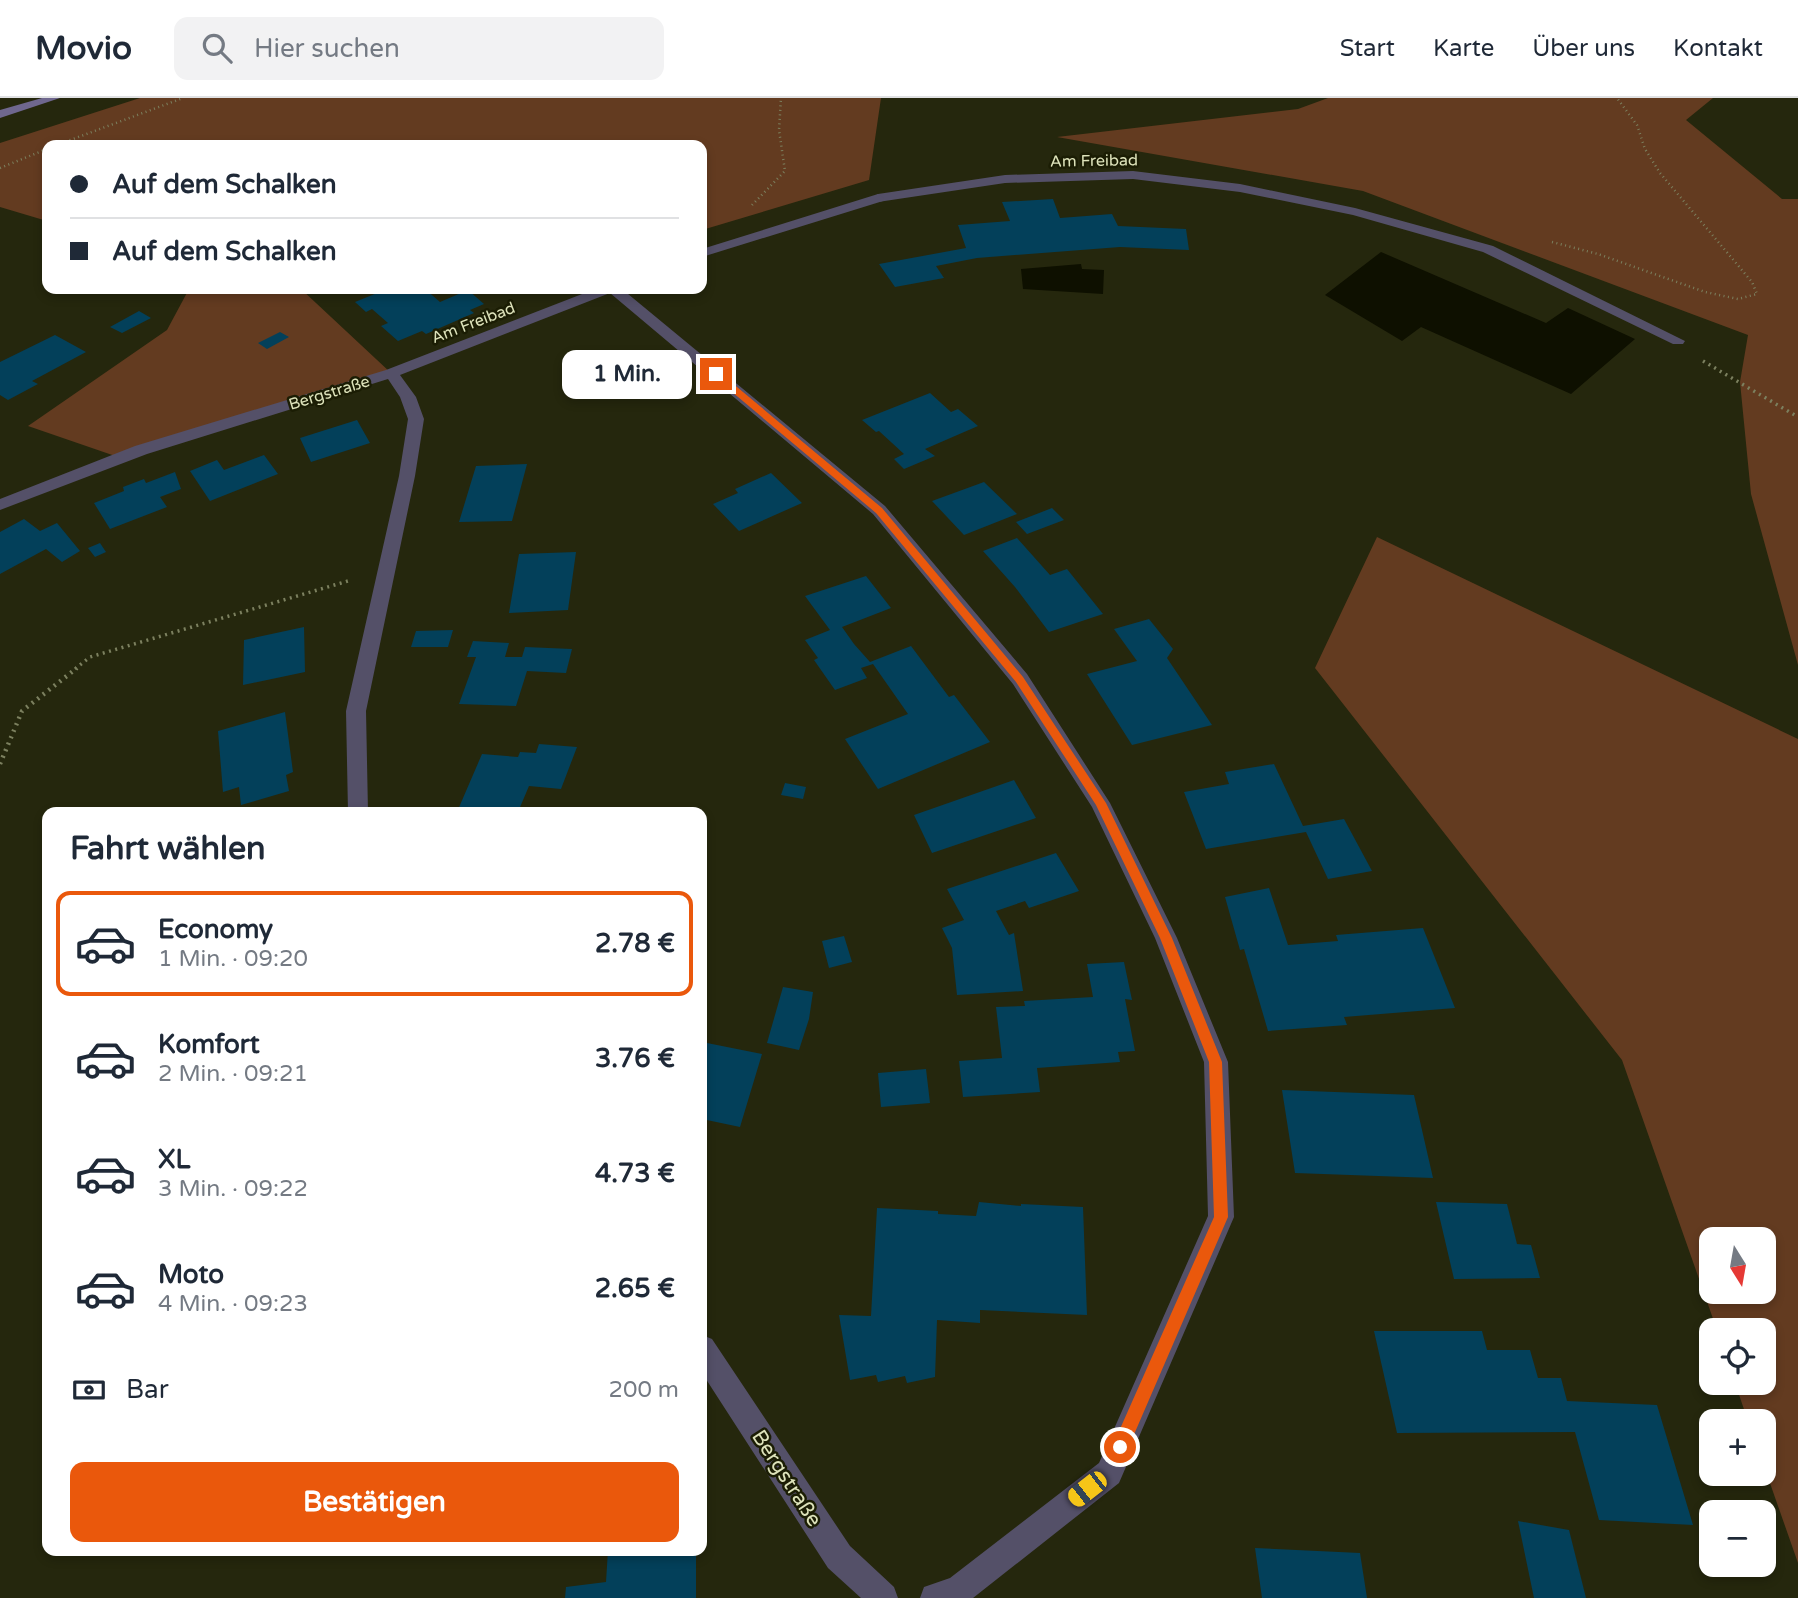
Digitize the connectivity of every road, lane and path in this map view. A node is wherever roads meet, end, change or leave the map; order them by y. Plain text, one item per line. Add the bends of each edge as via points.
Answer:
1 (54, 98) edge
2 (183, 98) edge
3 (781, 98) edge
4 (1617, 98) edge
5 (0, 114) edge
6 (70, 140) edge
7 (42, 151) edge
8 (0, 168) edge
9 (738, 240) junction
10 (1544, 240) dead end
11 (707, 251) edge
12 (594, 294) edge
13 (620, 294) edge
14 (1678, 341) joint
15 (391, 373) junction
16 (1798, 417) edge
17 (0, 505) edge
18 (386, 571) junction
19 (0, 764) edge
20 (358, 807) edge
21 (707, 1357) edge
22 (883, 1598) edge
23 (935, 1598) edge

1 - 5 main road
2 - 6 path
3 - 9 path via 779,130 785,171 758,196 739,225
4 - 10 path via 1637,125 1660,173 1752,282 1757,294 1738,299 1705,292
7 - 8 path
9 - 11 street, Am Freibad
9 - 14 street, Am Freibad via 878,198 1005,179 1133,175 1240,188 1355,212 1488,249
12 - 15 street, Am Freibad
13 - 23 street via 879,510 1020,680 1100,803 1166,938 1216,1062 1221,1217 1109,1473 959,1590
14 - 16 path
15 - 17 street, Bergstraße via 141,450
15 - 18 street, Bergstraße via 416,419
18 - 19 path via 90,657 22,711
18 - 20 street, Bergstraße via 356,711
21 - 22 street, Bergstraße via 839,1558

